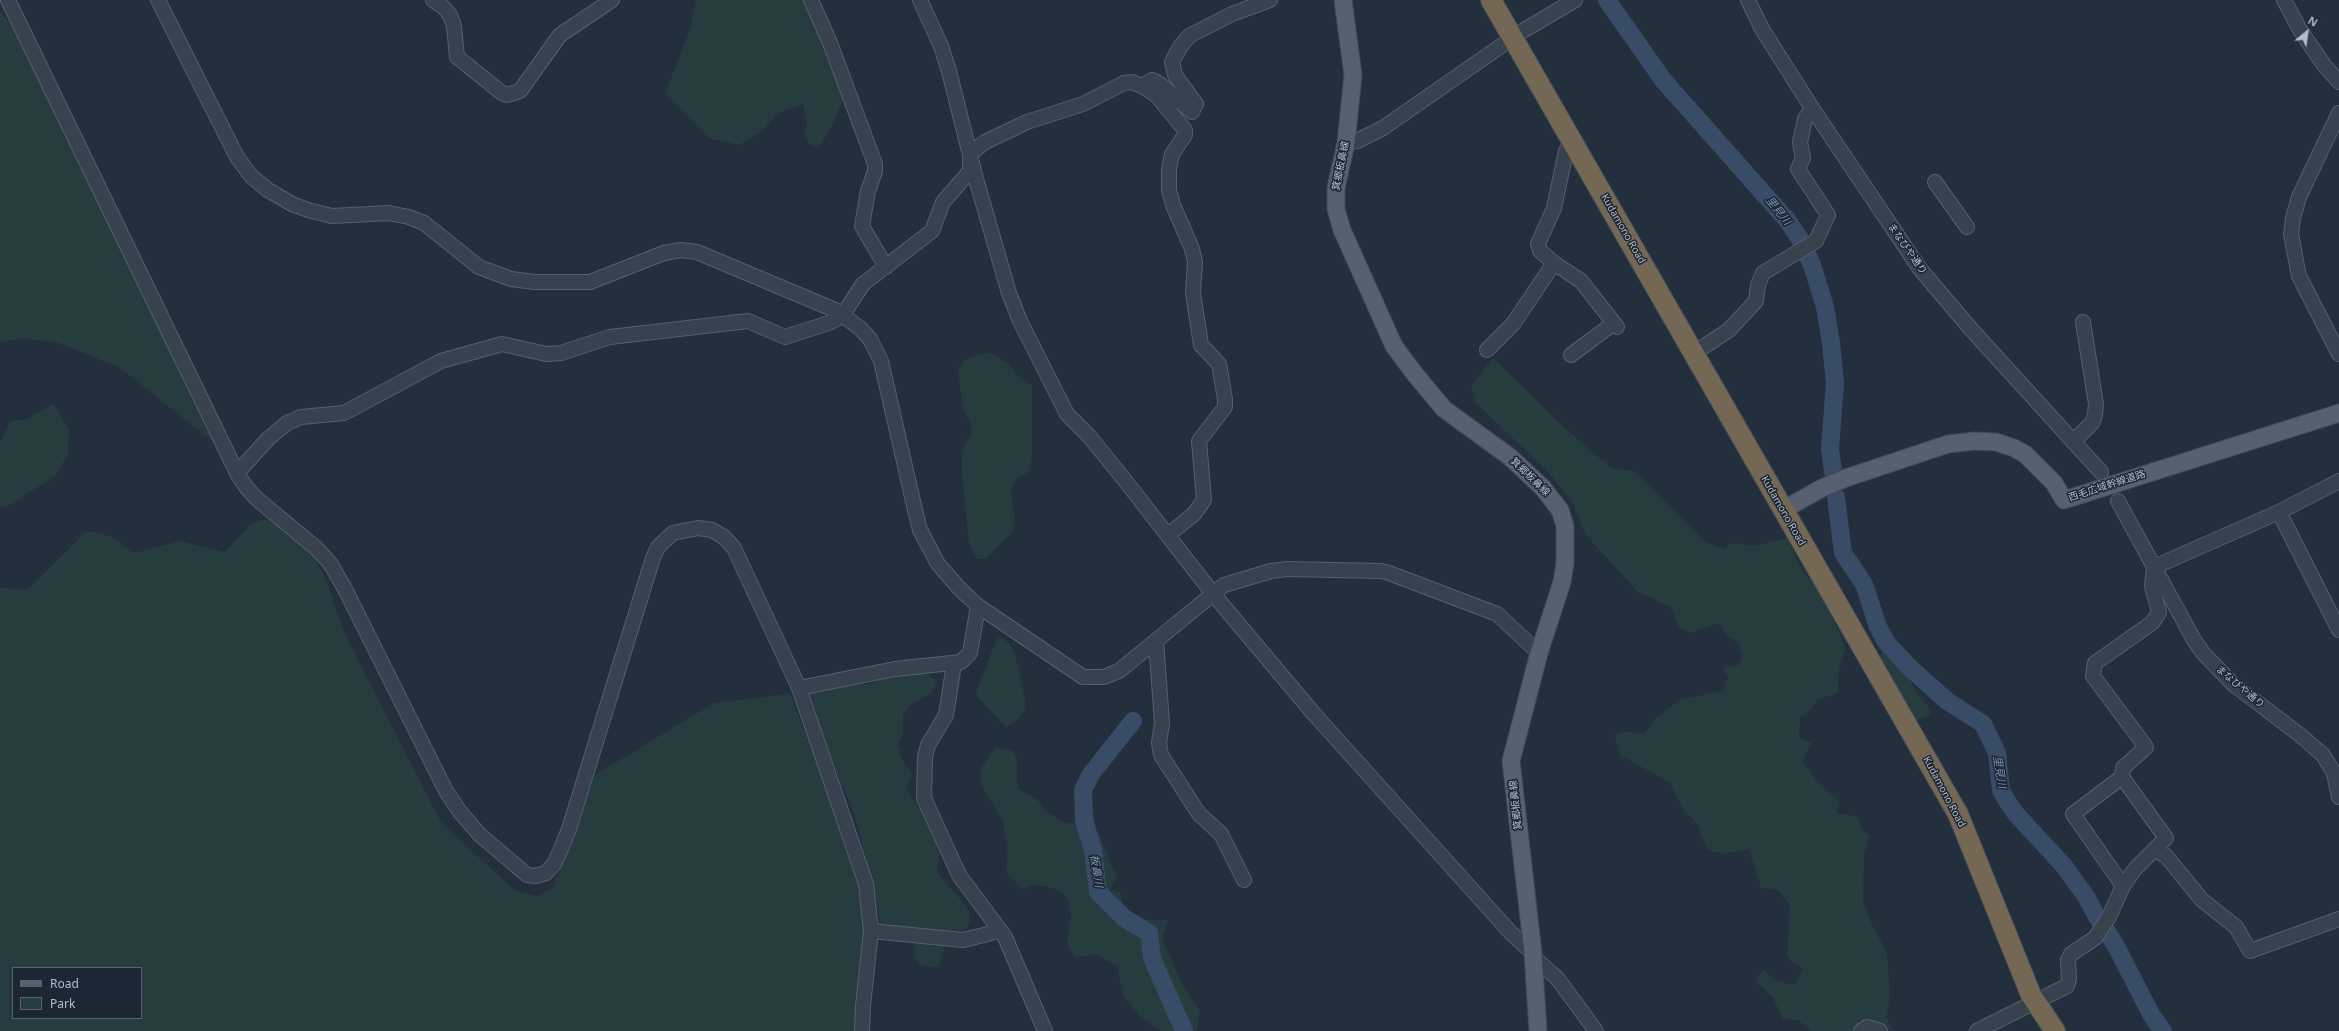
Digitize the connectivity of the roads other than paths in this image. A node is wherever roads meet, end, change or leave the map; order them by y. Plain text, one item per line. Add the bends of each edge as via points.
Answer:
1 (8, 0) edge
2 (158, 0) edge
3 (432, 0) edge
4 (612, 0) edge
5 (811, 0) edge
6 (920, 0) edge
7 (1270, 0) edge
8 (1343, 0) edge
9 (1491, 0) edge
10 (1575, 0) edge
11 (1748, 0) edge
12 (2284, 0) edge
13 (1513, 38) junction
14 (2339, 82) edge
15 (1142, 86) junction
16 (1812, 108) junction
17 (2339, 113) edge
18 (1572, 141) junction
19 (1346, 143) junction
20 (970, 154) junction
21 (1935, 182) dead end
22 (1967, 227) dead end
23 (1554, 263) junction
24 (886, 267) junction
25 (842, 316) junction
26 (2083, 322) dead end
27 (1487, 350) dead end
28 (1694, 353) junction
29 (2339, 354) edge
30 (1571, 355) dead end
31 (2339, 413) edge
32 (2073, 442) junction
33 (2101, 472) dead end
34 (237, 473) junction
35 (2339, 481) edge
36 (2118, 501) dead end
37 (1783, 510) junction
38 (2279, 512) junction
39 (1168, 535) junction
40 (2154, 567) junction
41 (1214, 594) junction
42 (978, 606) junction
43 (2339, 630) edge
44 (1156, 641) junction
45 (1539, 653) junction
46 (954, 664) junction
47 (799, 688) junction
48 (2334, 760) edge
49 (2122, 777) junction
50 (2339, 797) edge
51 (2155, 850) junction
52 (1244, 880) dead end
53 (2123, 886) junction
54 (2339, 919) edge
55 (999, 930) junction
56 (871, 931) junction
57 (1533, 957) junction
58 (2035, 1002) junction
59 (862, 1031) edge
60 (1045, 1031) edge
61 (1538, 1031) edge
62 (1596, 1031) edge
63 (1861, 1031) edge
64 (1880, 1031) edge
65 (1977, 1031) edge
66 (2055, 1031) edge

1 - 34 street
2 - 25 street via 237,157 251,176 292,204 332,216 389,212 409,217 424,223 479,267 511,279 534,282 590,282 664,253 681,250 698,252 835,310
3 - 4 street via 443,7 454,26 457,57 507,95 520,91 560,35
5 - 24 street via 830,43 875,164 862,226
6 - 20 street via 941,46
7 - 15 street via 1232,14 1188,36 1180,47 1172,62 1175,75 1196,104 1192,112 1160,84 1152,80
8 - 19 main road, 箕郷板鼻線 via 1353,75
9 - 13 highway, Kudamono Road
10 - 13 street
11 - 16 street, まなびや通り via 1762,29
12 - 14 street via 2304,36
13 - 18 highway, Kudamono Road
13 - 19 street via 1383,128 1357,141
15 - 20 street via 1132,82 1124,84 1083,104 1027,122 985,142
15 - 39 street via 1156,95 1185,130 1185,135 1172,154 1169,190 1195,262 1193,293 1201,345 1219,364 1225,399 1224,407 1199,441 1204,500 1194,514
16 - 28 street via 1805,119 1800,142 1803,158 1798,170 1828,215 1816,241 1763,273 1756,301 1729,330
16 - 32 street, まなびや通り via 1933,286
17 - 29 street via 2299,197 2292,218 2291,234 2299,276
18 - 23 street via 1566,150 1554,208 1538,244 1540,251
18 - 28 highway, Kudamono Road
19 - 45 main road, 箕郷板鼻線 via 1336,188 1336,209 1342,230 1394,346 1444,409 1529,473 1560,510 1564,526 1565,563 1562,582
20 - 24 street via 970,171 944,202 932,231
20 - 39 street via 1009,293 1020,321 1067,414 1089,436
21 - 22 street
23 - 27 street via 1513,324
23 - 30 street via 1581,281 1616,325
24 - 25 street via 863,284
25 - 34 street via 785,338 748,321 610,338 561,353 546,354 502,344 441,361 344,412 301,417 287,423 268,438
25 - 42 street via 860,328 870,339 881,361 914,510 929,550 948,576
26 - 32 street via 2096,404 2092,423
28 - 37 highway, Kudamono Road
31 - 37 main road, 西毛広域幹線道路 via 2064,500 2054,484 2024,454 1996,442 1974,441 1948,444 1846,478
32 - 33 street, まなびや通り
34 - 47 street via 257,499 316,548 330,563 446,791 480,835 502,856 527,874 536,876 546,873 560,851 653,558 658,547 673,533 698,528 712,530 724,537 734,548 742,560
35 - 38 street
36 - 40 street, まなびや通り
37 - 58 highway, Kudamono Road via 1958,814
38 - 40 street
38 - 43 street
39 - 41 street
40 - 48 street, まなびや通り via 2194,640 2211,662 2233,684
40 - 49 street via 2152,586 2159,612 2157,616 2152,623 2095,663 2093,670 2093,676 2146,747 2123,768
41 - 44 street
41 - 45 street via 1224,585 1270,571 1381,571 1497,614
41 - 57 street via 1314,714
42 - 44 street via 1083,677 1097,679 1119,671
42 - 46 street via 970,653 966,659
44 - 52 street via 1162,723 1159,743 1161,755 1199,814 1221,834
45 - 57 main road, 箕郷板鼻線 via 1511,761
46 - 47 street via 895,669
46 - 55 street via 946,715 928,745 925,757 923,792 959,875
47 - 56 street via 866,884
48 - 50 street, まなびや通り
49 - 51 street via 2166,838
49 - 53 street via 2073,814
51 - 53 street via 2141,861
51 - 54 street via 2166,856 2202,900 2236,926 2250,951
53 - 58 street via 2098,934 2090,943 2071,954 2068,960 2067,986
55 - 56 street via 963,940
55 - 60 street via 1008,943
56 - 59 street
57 - 61 main road, 箕郷板鼻線
57 - 62 street via 1557,978
58 - 65 street
58 - 66 highway, Kudamono Road
63 - 64 street via 1867,1027

